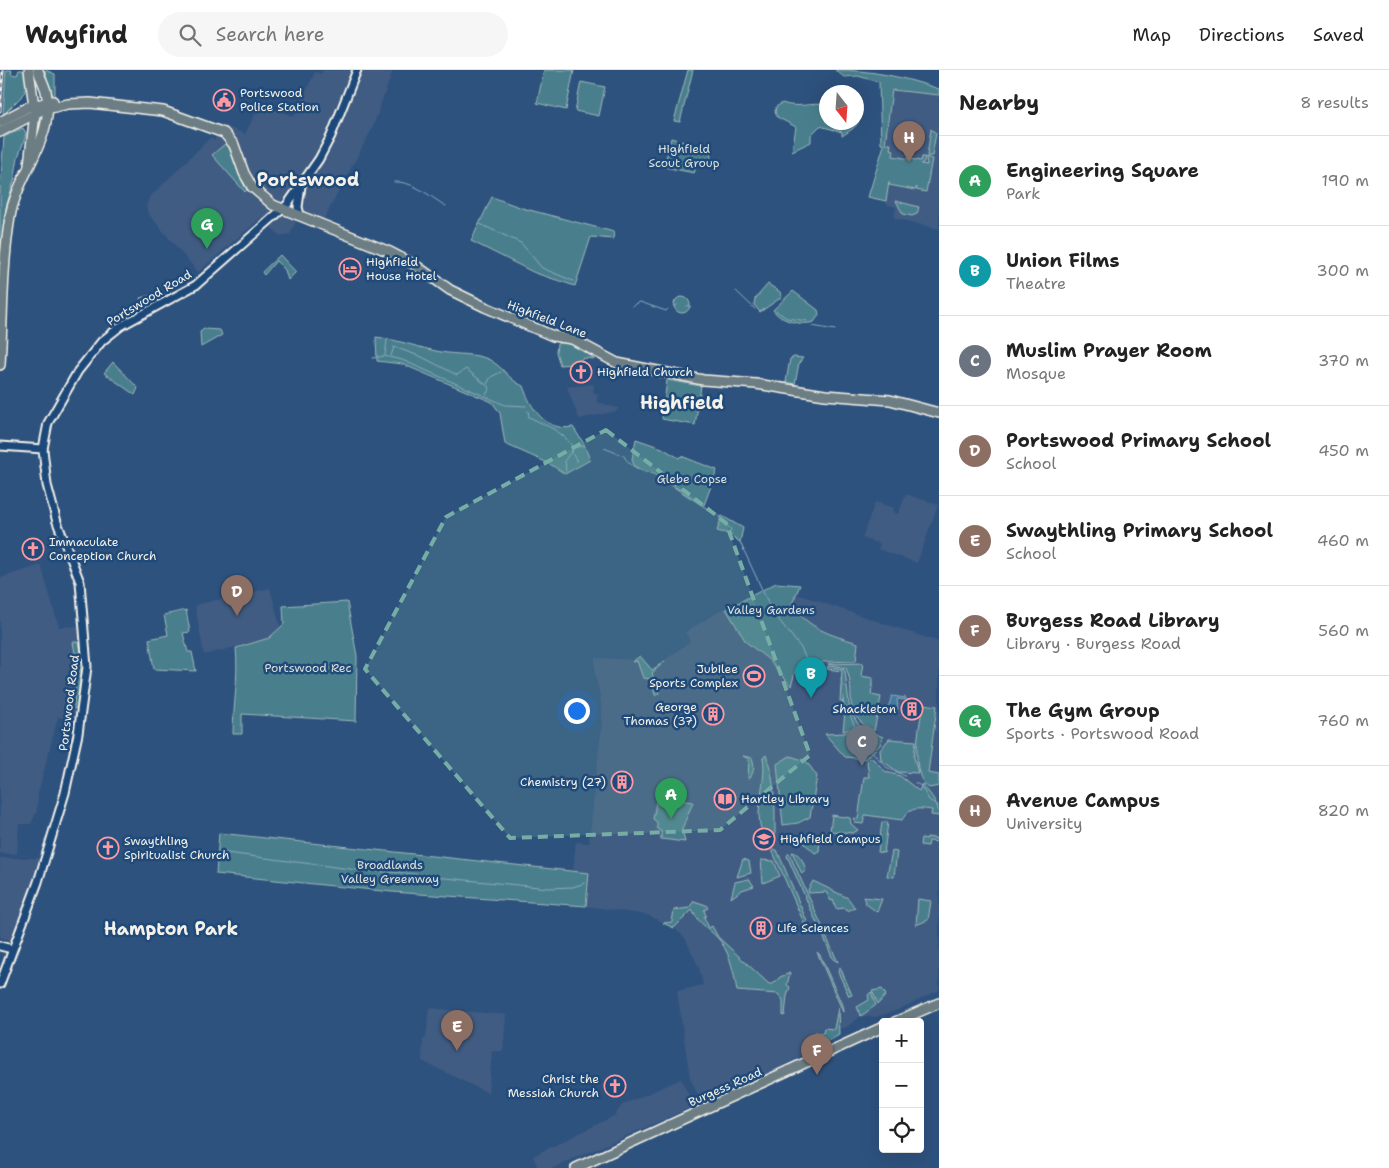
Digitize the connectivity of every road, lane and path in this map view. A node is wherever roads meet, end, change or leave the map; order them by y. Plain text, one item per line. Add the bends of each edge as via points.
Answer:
1 (29, 70) edge
2 (357, 70) edge
3 (39, 72) edge
4 (41, 107) junction
5 (18, 122) junction
6 (2, 125) edge
7 (32, 142) junction
8 (29, 165) junction
9 (301, 186) junction
10 (283, 208) junction
11 (300, 215) junction
12 (0, 366) edge
13 (939, 413) edge
14 (0, 446) edge
15 (44, 449) junction
16 (0, 946) edge
17 (12, 950) junction
18 (0, 984) edge
19 (939, 1003) edge
20 (904, 1018) edge
21 (879, 1029) edge
22 (576, 1168) edge

1 - 4 main road
2 - 9 street, Portswood Road via 336,126
3 - 4 main road
4 - 5 main road
4 - 6 main road
4 - 7 main road
4 - 8 main road via 40,145
4 - 10 main road, Highfield Lane via 68,104 151,109 218,129 234,145 244,173 255,191 273,205
5 - 6 main road
5 - 7 main road via 28,128
7 - 8 main road
8 - 12 main road via 14,197 9,223
9 - 10 street, Portswood Road
9 - 11 street
10 - 11 main road, Highfield Lane
10 - 15 street, Portswood Road via 196,285 121,326 94,349 56,407 46,430
11 - 13 main road, Highfield Lane via 390,252 484,307 553,336 572,339 617,363 703,380 890,400
14 - 15 street
15 - 17 street, Portswood Road via 50,497 80,582 88,667 77,743 65,793 38,882
16 - 17 street
17 - 18 street, Portswood Road
19 - 20 main road
21 - 22 main road, Burgess Road

